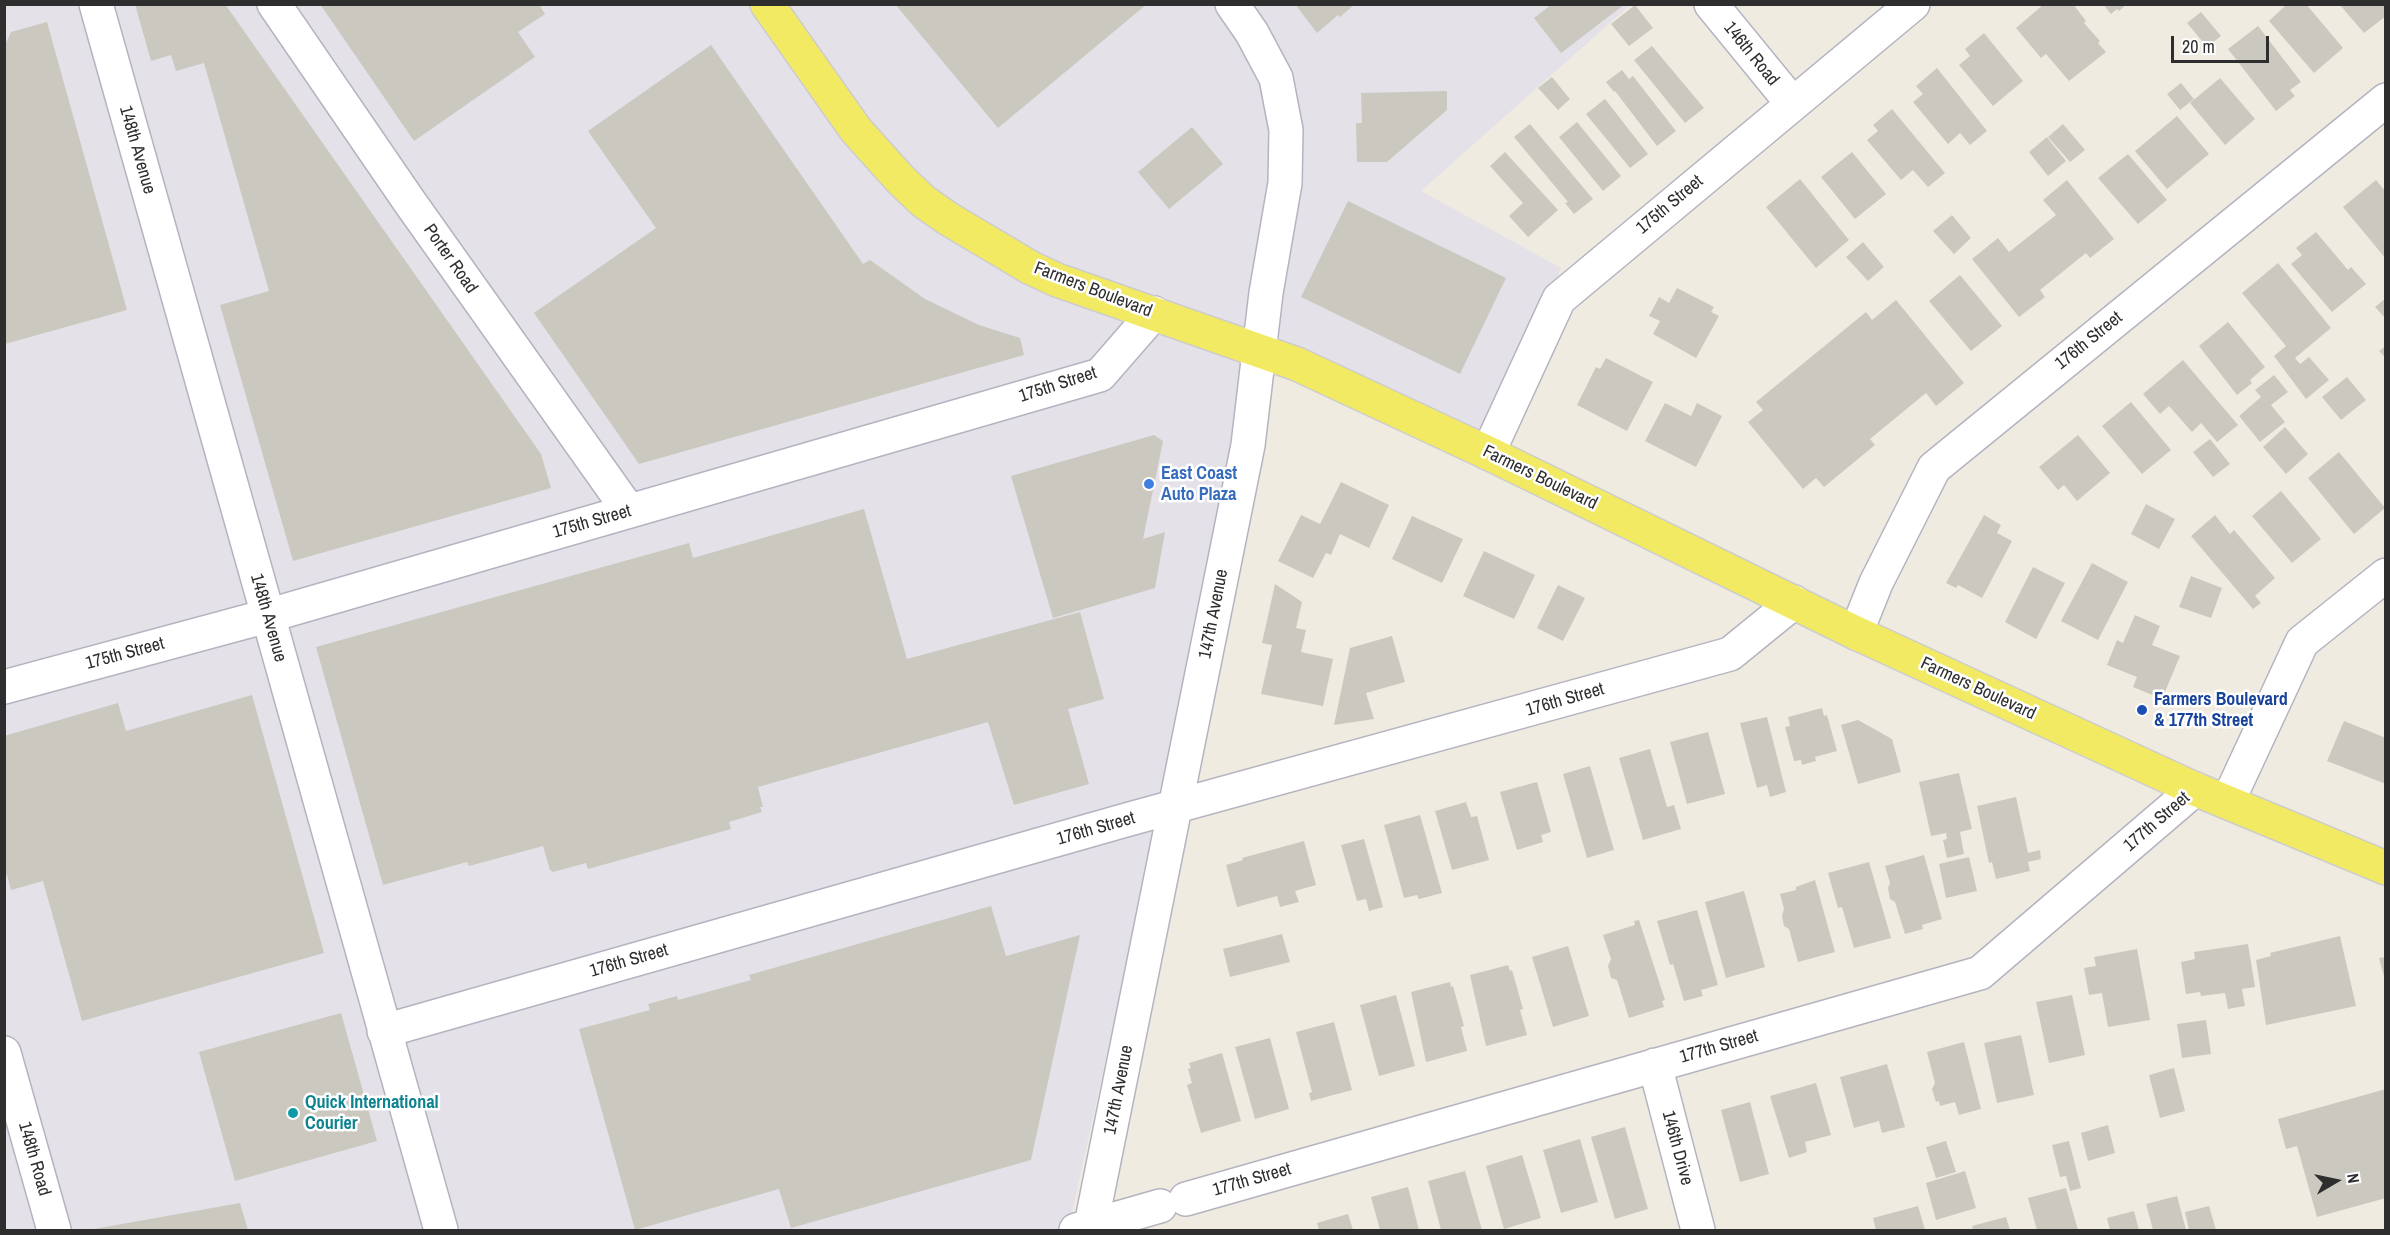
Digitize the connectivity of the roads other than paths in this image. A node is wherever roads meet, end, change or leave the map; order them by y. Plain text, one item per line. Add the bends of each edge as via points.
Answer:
1 (96, 4) edge
2 (274, 4) edge
3 (767, 4) edge
4 (1232, 4) edge
5 (1711, 4) edge
6 (1913, 4) edge
7 (2385, 100) edge
8 (1792, 103) junction
9 (1154, 313) junction
10 (1260, 350) junction
11 (1488, 453) junction
12 (629, 511) junction
13 (2385, 575) edge
14 (1794, 602) junction
15 (267, 616) junction
16 (1857, 633) junction
17 (4, 687) edge
18 (2195, 789) junction
19 (2228, 801) junction
20 (1176, 807) junction
21 (2385, 868) edge
22 (384, 1031) junction
23 (4, 1053) edge
24 (1655, 1065) junction
25 (1086, 1229) edge
26 (54, 1230) edge
27 (441, 1230) edge
28 (1698, 1230) edge

1 - 15 street, 148th Avenue
2 - 12 street, Porter Road
3 - 9 main road, Farmers Boulevard via 856,130 923,201 1031,268
4 - 10 street, 147th Avenue via 1276,78 1286,130 1285,183
5 - 8 street, 146th Road
6 - 8 street, 175th Street
7 - 16 street, 176th Street via 1934,468 1876,584
8 - 11 street, 175th Street via 1559,299
9 - 10 main road, Farmers Boulevard
9 - 12 street, 175th Street via 1100,375
10 - 11 main road, Farmers Boulevard
10 - 20 street, 147th Avenue via 1248,445
11 - 14 main road, Farmers Boulevard
12 - 15 street, 175th Street
13 - 19 street via 2302,642
14 - 16 main road, Farmers Boulevard
14 - 20 street, 176th Street via 1730,654
15 - 17 street, 175th Street
15 - 22 street, 148th Avenue
16 - 18 main road, Farmers Boulevard
18 - 19 main road, Farmers Boulevard
18 - 24 street, 177th Street via 1980,973
19 - 21 main road, Farmers Boulevard
20 - 22 street, 176th Street
20 - 25 street, 147th Avenue
22 - 27 street, 148th Avenue
23 - 26 street, 148th Road
24 - 25 street, 177th Street
24 - 28 street, 146th Drive

